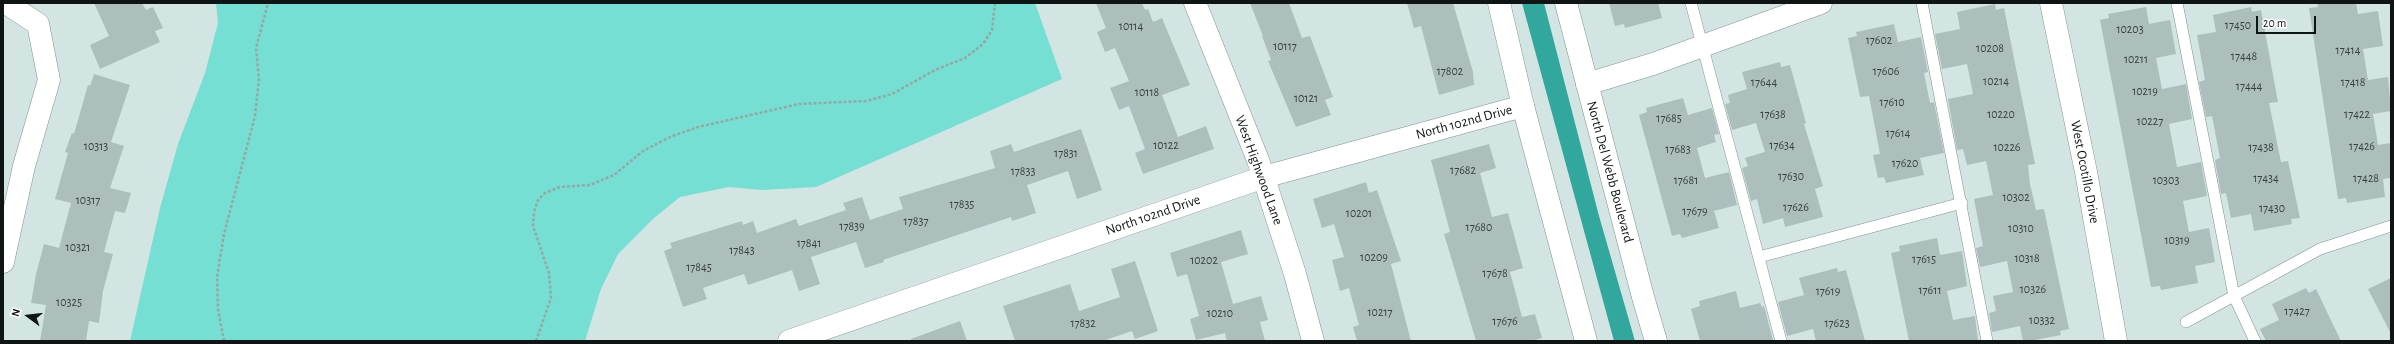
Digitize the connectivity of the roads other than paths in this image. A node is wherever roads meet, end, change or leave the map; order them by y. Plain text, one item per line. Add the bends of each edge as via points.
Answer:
1 (6, 3) edge
2 (1195, 3) edge
3 (1499, 3) edge
4 (1566, 3) edge
5 (1691, 3) edge
6 (1821, 3) edge
7 (1922, 3) edge
8 (2051, 3) edge
9 (2177, 3) edge
10 (1703, 47) junction
11 (1587, 84) junction
12 (1523, 106) junction
13 (1264, 177) junction
14 (1962, 203) junction
15 (2391, 226) edge
16 (1759, 257) junction
17 (3, 262) edge
18 (2234, 296) junction
19 (2186, 322) dead end
20 (789, 341) edge
21 (1313, 341) edge
22 (1586, 341) edge
23 (1656, 341) edge
24 (1781, 341) edge
25 (1987, 341) edge
26 (2116, 341) edge
27 (2255, 341) edge

1 - 17 street via 38,24 49,80 24,166
2 - 13 street, West Highwood Lane
3 - 12 street
4 - 11 street, North Del Webb Boulevard
5 - 10 lane
6 - 10 street
7 - 14 lane
8 - 26 street, West Ocotillo Drive via 2086,172
9 - 18 lane
10 - 11 street
10 - 16 lane
11 - 23 street, North Del Webb Boulevard
12 - 13 street, North 102nd Drive
12 - 22 street
13 - 20 street, North 102nd Drive
13 - 21 street, West Highwood Lane
14 - 16 lane
14 - 25 lane
15 - 18 lane via 2320,249
16 - 24 lane
18 - 19 lane
18 - 27 lane

